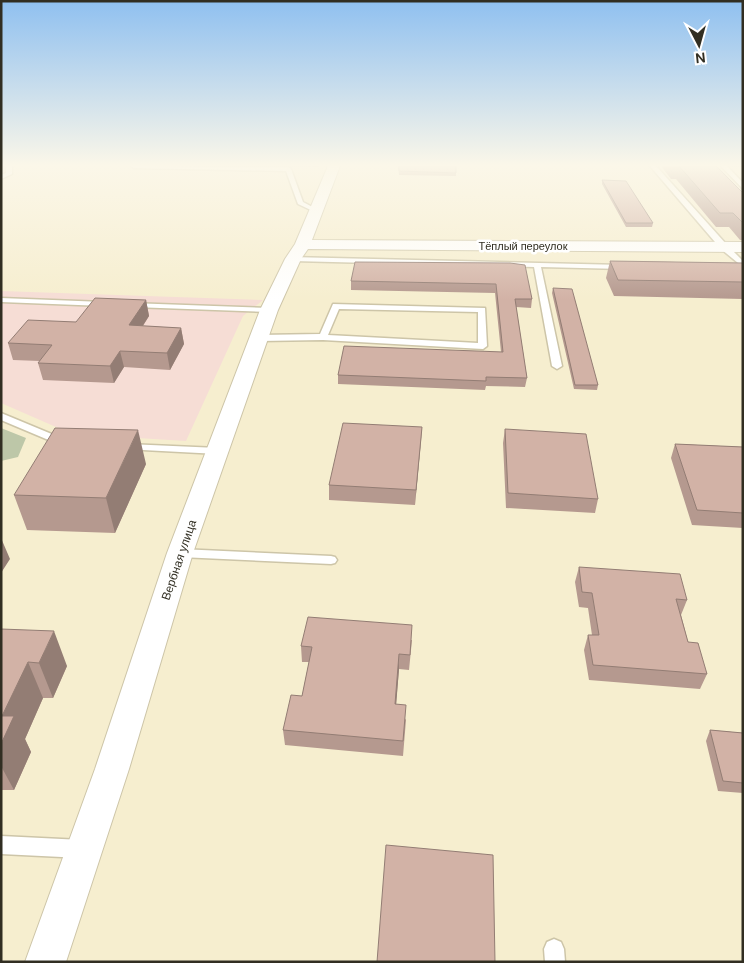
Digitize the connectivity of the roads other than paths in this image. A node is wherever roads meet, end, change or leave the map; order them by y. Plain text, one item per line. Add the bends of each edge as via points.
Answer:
1 (317, 211) edge
2 (692, 211) edge
3 (724, 247) junction
4 (743, 247) edge
5 (298, 252) junction
6 (537, 264) junction
7 (743, 264) edge
8 (635, 267) edge
9 (733, 270) edge
10 (743, 271) edge
11 (1, 300) edge
12 (118, 304) edge
13 (128, 304) edge
14 (270, 310) junction
15 (323, 337) junction
16 (260, 338) junction
17 (557, 366) dead end
18 (1, 416) edge
19 (74, 444) edge
20 (112, 446) edge
21 (218, 451) junction
22 (180, 553) junction
23 (331, 560) dead end
24 (1, 845) edge
25 (84, 849) junction
26 (45, 962) edge

1 - 5 street, Вербная улица
2 - 3 lane
3 - 4 street, Тёплый переулок
3 - 5 street, Тёплый переулок
3 - 7 lane
5 - 6 lane
5 - 14 street, Вербная улица
6 - 8 lane
6 - 17 lane
9 - 10 lane
11 - 12 lane
13 - 14 lane
14 - 16 street, Вербная улица
15 - 15 lane via 483,346 482,310 336,306
15 - 16 lane
16 - 21 street, Вербная улица
18 - 19 lane via 64,443
20 - 21 lane
21 - 22 street, Вербная улица
22 - 23 lane
22 - 25 street, Вербная улица
24 - 25 lane
25 - 26 street, Вербная улица

